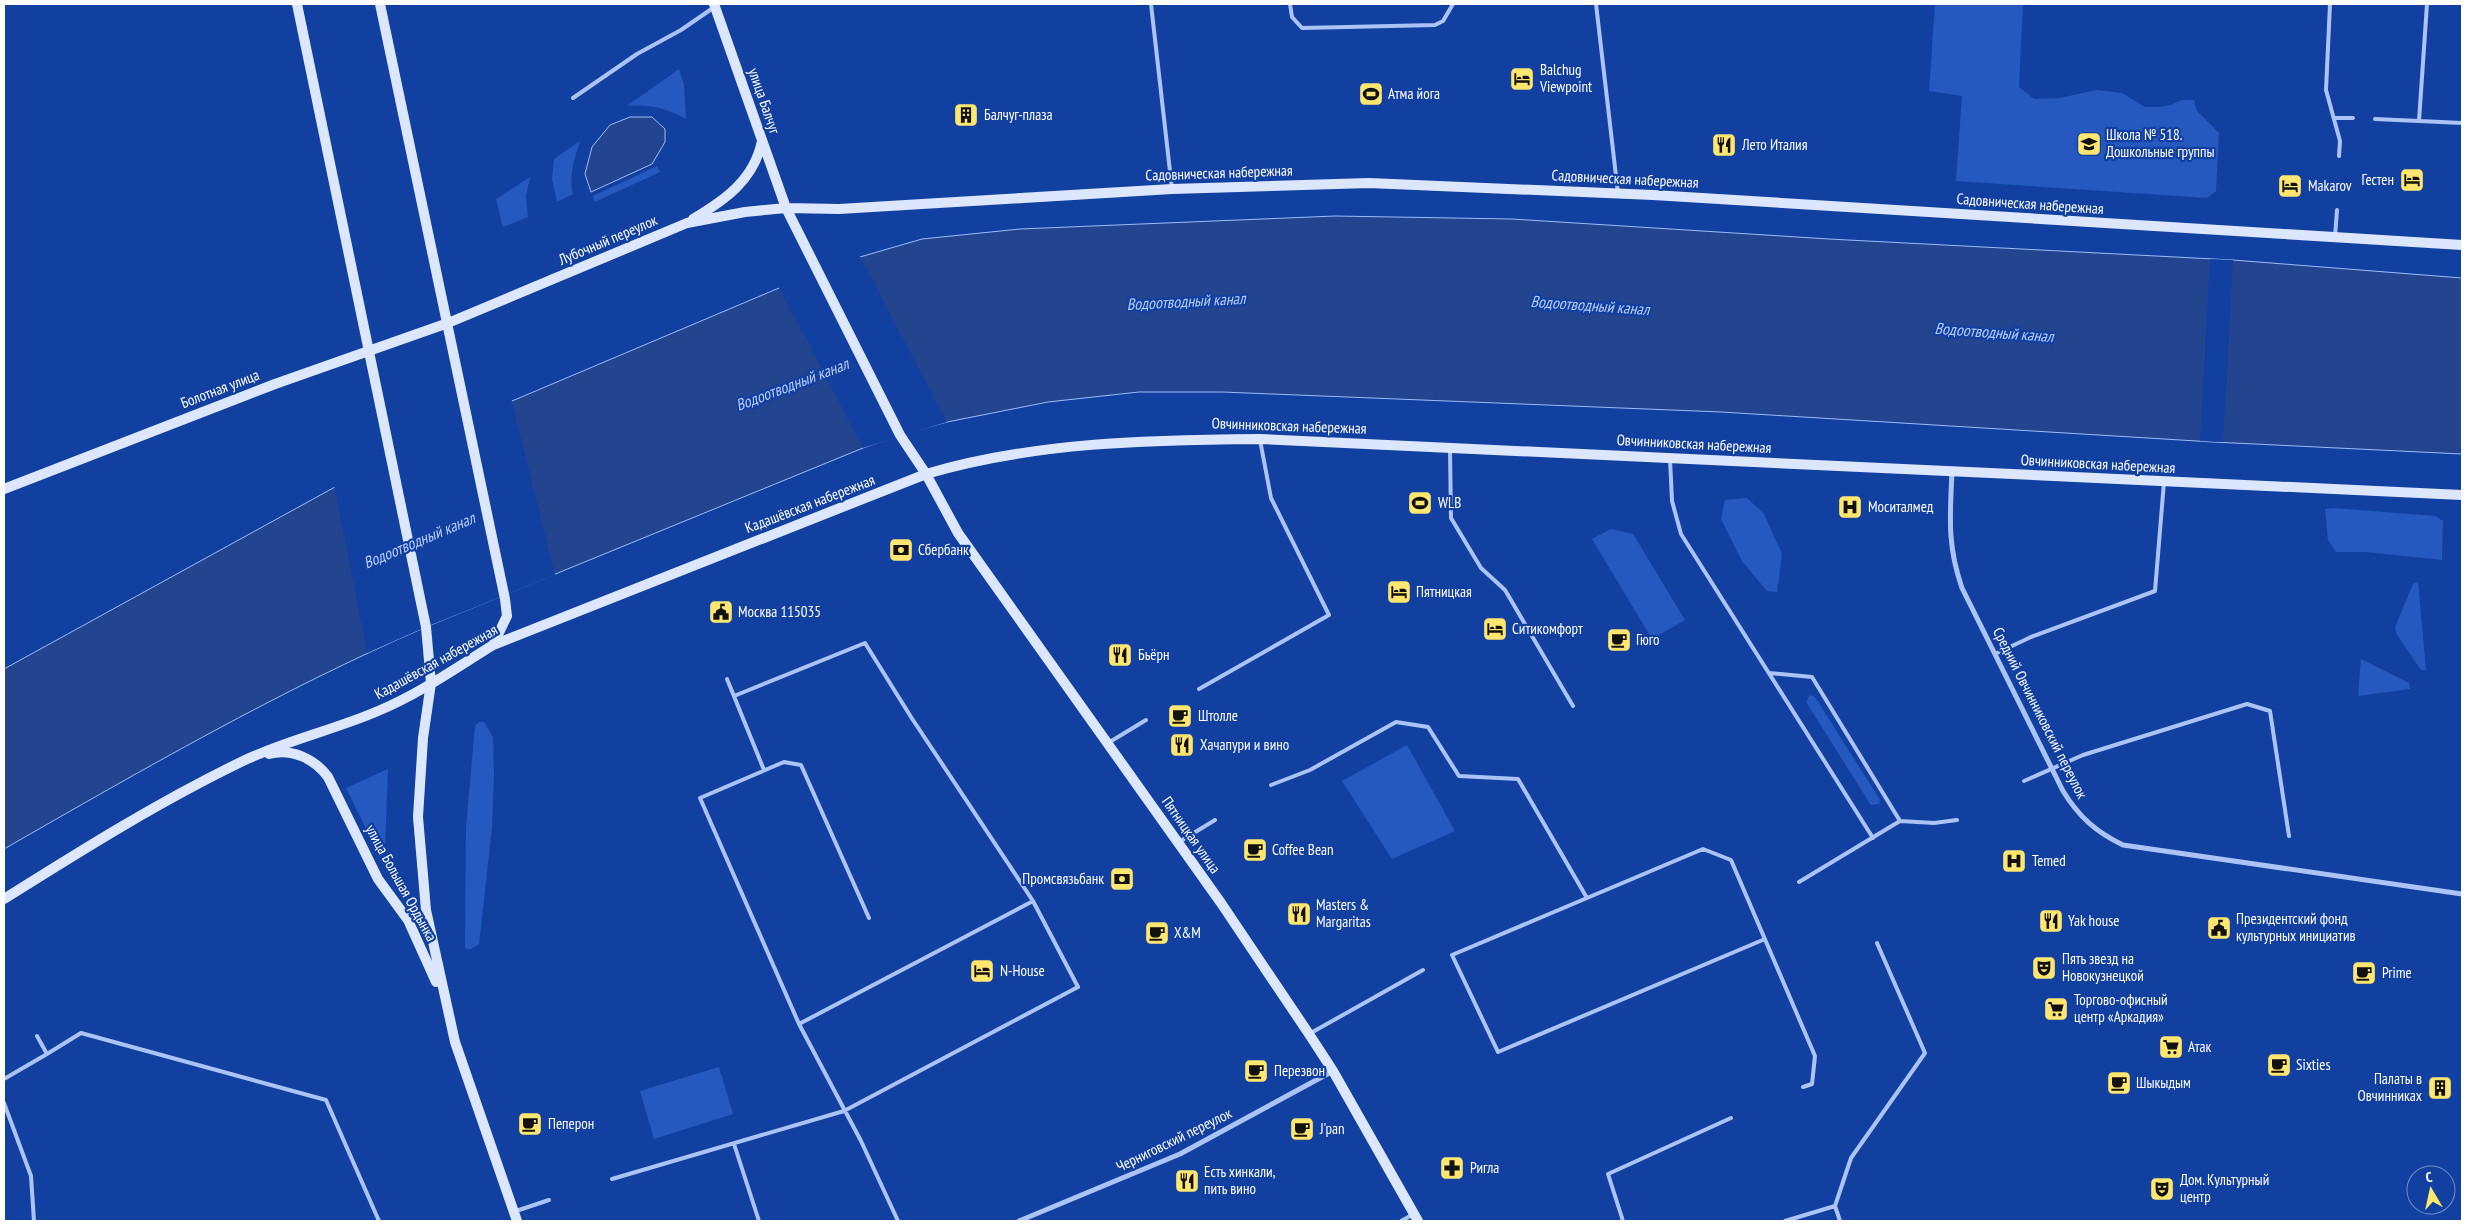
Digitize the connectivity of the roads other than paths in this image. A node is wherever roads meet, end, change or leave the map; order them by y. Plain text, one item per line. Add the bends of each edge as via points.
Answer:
1 (298, 4) edge
2 (380, 4) edge
3 (1151, 4) edge
4 (1290, 4) edge
5 (1453, 4) edge
6 (1596, 4) edge
7 (2330, 4) edge
8 (2427, 4) edge
9 (715, 5) edge
10 (573, 98) dead end
11 (2334, 118) junction
12 (2352, 118) dead end
13 (2375, 119) dead end
14 (2419, 121) junction
15 (2462, 123) edge
16 (762, 140) junction
17 (2339, 156) dead end
18 (1172, 189) junction
19 (1618, 193) junction
20 (786, 208) junction
21 (2337, 210) dead end
22 (687, 223) junction
23 (2335, 238) junction
24 (2462, 245) edge
25 (814, 265) joint
26 (448, 323) junction
27 (370, 351) junction
28 (1260, 438) junction
29 (1450, 448) junction
30 (1670, 457) junction
31 (1952, 472) junction
32 (926, 474) junction
33 (2164, 482) junction
34 (4, 489) edge
35 (2462, 495) edge
36 (493, 645) junction
37 (1995, 654) junction
38 (1768, 673) junction
39 (727, 679) dead end
40 (431, 683) junction
41 (1198, 689) dead end
42 (734, 696) junction
43 (1573, 706) dead end
44 (1146, 720) dead end
45 (1108, 743) junction
46 (246, 760) junction
47 (2051, 768) junction
48 (764, 770) junction
49 (2024, 781) dead end
50 (1271, 785) dead end
51 (1215, 820) dead end
52 (1957, 820) dead end
53 (1900, 821) junction
54 (2289, 836) dead end
55 (1873, 838) junction
56 (1178, 843) junction
57 (1799, 882) dead end
58 (2462, 894) edge
59 (1587, 898) junction
60 (4, 899) edge
61 (1033, 901) junction
62 (869, 918) dead end
63 (1765, 939) junction
64 (1876, 943) dead end
65 (1423, 970) dead end
66 (446, 1006) junction
67 (799, 1024) junction
68 (1309, 1034) junction
69 (37, 1036) dead end
70 (47, 1054) junction
71 (1333, 1071) junction
72 (4, 1079) edge
73 (1803, 1087) dead end
74 (4, 1103) edge
75 (844, 1111) junction
76 (1731, 1118) dead end
77 (734, 1144) junction
78 (612, 1179) dead end
79 (549, 1200) dead end
80 (1835, 1206) junction
81 (515, 1217) edge
82 (1416, 1218) edge
83 (34, 1221) edge
84 (379, 1221) edge
85 (759, 1221) edge
86 (898, 1221) edge
87 (1020, 1221) edge
88 (1401, 1221) edge
89 (1623, 1221) edge
90 (1785, 1221) edge
91 (1840, 1221) edge

1 - 27 street, улица Большая Ордынка
2 - 26 street
3 - 18 lane
4 - 5 lane via 1292,17 1302,28 1434,25 1443,21
6 - 19 lane
7 - 11 lane via 2326,90
8 - 14 lane
9 - 10 lane
9 - 16 street, улица Балчуг
11 - 12 lane
11 - 17 lane via 2340,141
13 - 14 lane
14 - 15 lane
16 - 20 street, улица Балчуг
16 - 22 street via 758,158 744,181 724,200
18 - 19 street, Садовническая набережная via 1369,183
18 - 20 street, Садовническая набережная via 839,209
19 - 23 street, Садовническая набережная
20 - 22 street, Лубочный переулок
20 - 25 street, улица Балчуг
21 - 23 lane
22 - 26 street, Лубочный переулок
23 - 24 street, Садовническая набережная
25 - 32 street, Пятницкая улица via 900,436
26 - 27 street, Болотная улица
26 - 36 street via 505,599 507,616
27 - 34 street, Болотная улица via 275,384
27 - 40 street, улица Большая Ордынка via 426,627
28 - 29 street, Овчинниковская набережная
28 - 32 street, Овчинниковская набережная via 1171,439 1065,446 965,463
28 - 41 lane via 1271,498 1329,615
29 - 30 street, Овчинниковская набережная
29 - 43 lane via 1451,518 1481,568 1505,590
30 - 31 street, Овчинниковская набережная
30 - 38 lane via 1672,501 1681,534
31 - 33 street, Овчинниковская набережная
31 - 37 street, Средний Овчинниковский переулок via 1950,538 1954,563 1962,588
32 - 36 street, Кадашёвская набережная
32 - 45 street, Пятницкая улица via 958,533
33 - 35 street, Овчинниковская набережная
33 - 37 lane via 2154,592
36 - 40 street, Кадашёвская набережная
37 - 47 street, Средний Овчинниковский переулок
38 - 53 lane via 1812,676
38 - 55 lane
39 - 42 lane
40 - 46 street, Кадашёвская набережная via 381,710
40 - 66 street, улица Большая Ордынка via 423,738 418,817 426,910
42 - 48 lane
42 - 61 lane via 865,642
44 - 45 lane
45 - 56 street, Пятницкая улица
46 - 60 street, Кадашёвская набережная via 85,848
46 - 66 street, улица Большая Ордынка via 273,753 300,756 319,765 378,879 408,920
47 - 49 lane
47 - 54 lane via 2246,704 2270,711
47 - 58 street, Средний Овчинниковский переулок via 2074,809 2100,834 2124,845
48 - 62 lane via 784,762 801,765
48 - 67 lane via 700,798
50 - 59 lane via 1310,770 1396,722 1428,727 1459,776 1518,779
51 - 56 lane
52 - 53 lane via 1934,823
53 - 55 lane
55 - 57 lane
56 - 68 street, Пятницкая улица
59 - 63 lane via 1703,849 1731,860
59 - 63 lane via 1452,956 1498,1052
61 - 67 lane
61 - 75 lane via 1078,987
63 - 73 lane via 1815,1056 1812,1084
64 - 80 lane via 1925,1054 1851,1158
65 - 68 lane
66 - 81 street, улица Большая Ордынка via 455,1042
67 - 75 lane
68 - 71 street, Пятницкая улица
69 - 70 lane
70 - 72 lane
70 - 84 lane via 81,1033 326,1100
71 - 82 street, Пятницкая улица
71 - 87 street, Черниговский переулок via 1180,1154
74 - 83 lane via 31,1176
75 - 77 lane
75 - 86 lane
76 - 89 lane via 1608,1174
77 - 78 lane
77 - 85 lane
79 - 81 lane
80 - 90 lane
80 - 91 lane
82 - 88 lane

